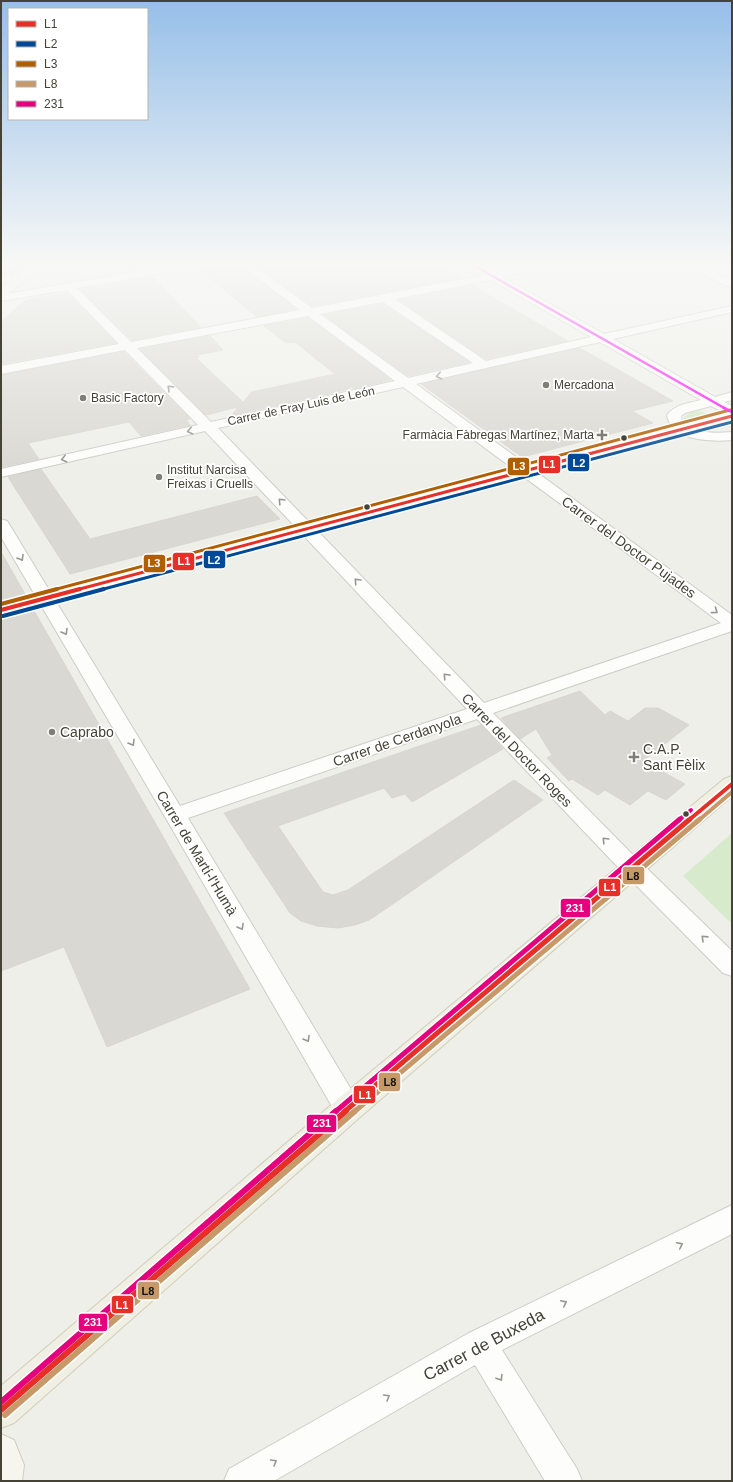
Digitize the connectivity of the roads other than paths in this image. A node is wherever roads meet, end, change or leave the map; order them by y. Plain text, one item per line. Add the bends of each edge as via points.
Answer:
1 (116, 334) edge
2 (189, 334) edge
3 (340, 334) edge
4 (438, 334) edge
5 (593, 334) edge
6 (618, 334) edge
7 (600, 338) junction
8 (128, 346) junction
9 (484, 365) junction
10 (1, 370) edge
11 (406, 383) junction
12 (732, 396) edge
13 (711, 400) junction
14 (732, 412) edge
15 (732, 416) edge
16 (209, 426) junction
17 (683, 429) junction
18 (732, 436) edge
19 (526, 472) junction
20 (1, 473) edge
21 (1, 524) edge
22 (308, 529) junction
23 (45, 598) junction
24 (1, 610) edge
25 (732, 624) edge
26 (480, 712) junction
27 (732, 784) edge
28 (175, 814) junction
29 (632, 868) junction
30 (732, 966) edge
31 (348, 1109) junction
32 (732, 1219) edge
33 (480, 1344) junction
34 (1, 1410) edge
35 (1, 1453) edge
36 (3, 1481) edge
37 (241, 1481) edge
38 (565, 1481) edge

1 - 8 street, Carrer del Doctor Roges
2 - 8 street
3 - 11 street, Carrer del Doctor Pujades
4 - 9 street
5 - 7 street
6 - 7 street, Carrer de Fray Luis de León
7 - 9 street, Carrer de Fray Luis de León
7 - 13 street
8 - 10 street
16 -> 8 street, Carrer del Doctor Roges
9 -> 11 street, Carrer de Fray Luis de León
11 - 16 street, Carrer de Fray Luis de León
11 - 19 street, Carrer del Doctor Pujades
12 - 13 street
13 - 14 street
13 - 17 street via 680,410 674,415 675,422
15 - 17 street
16 -> 20 street, Carrer de Fray Luis de León
22 -> 16 street, Carrer del Doctor Roges
17 - 18 street via 707,437
17 - 19 street
19 - 22 street
19 -> 25 street, Carrer del Doctor Pujades
21 -> 23 street, Carrer de Martí-l'Humà
22 - 23 street
26 -> 22 street, Carrer del Doctor Roges
23 - 24 street
23 -> 28 street, Carrer de Martí-l'Humà
25 - 26 street, Carrer de Cerdanyola
26 - 28 street, Carrer de Cerdanyola
29 -> 26 street, Carrer del Doctor Roges
27 - 29 main road
28 -> 31 street, Carrer de Martí-l'Humà
30 -> 29 street, Carrer del Doctor Roges
29 - 31 main road
31 - 34 main road
33 -> 32 street, Carrer de Buxeda
37 -> 33 street, Carrer de Buxeda
33 -> 38 street
35 - 36 main road via 5,1465

